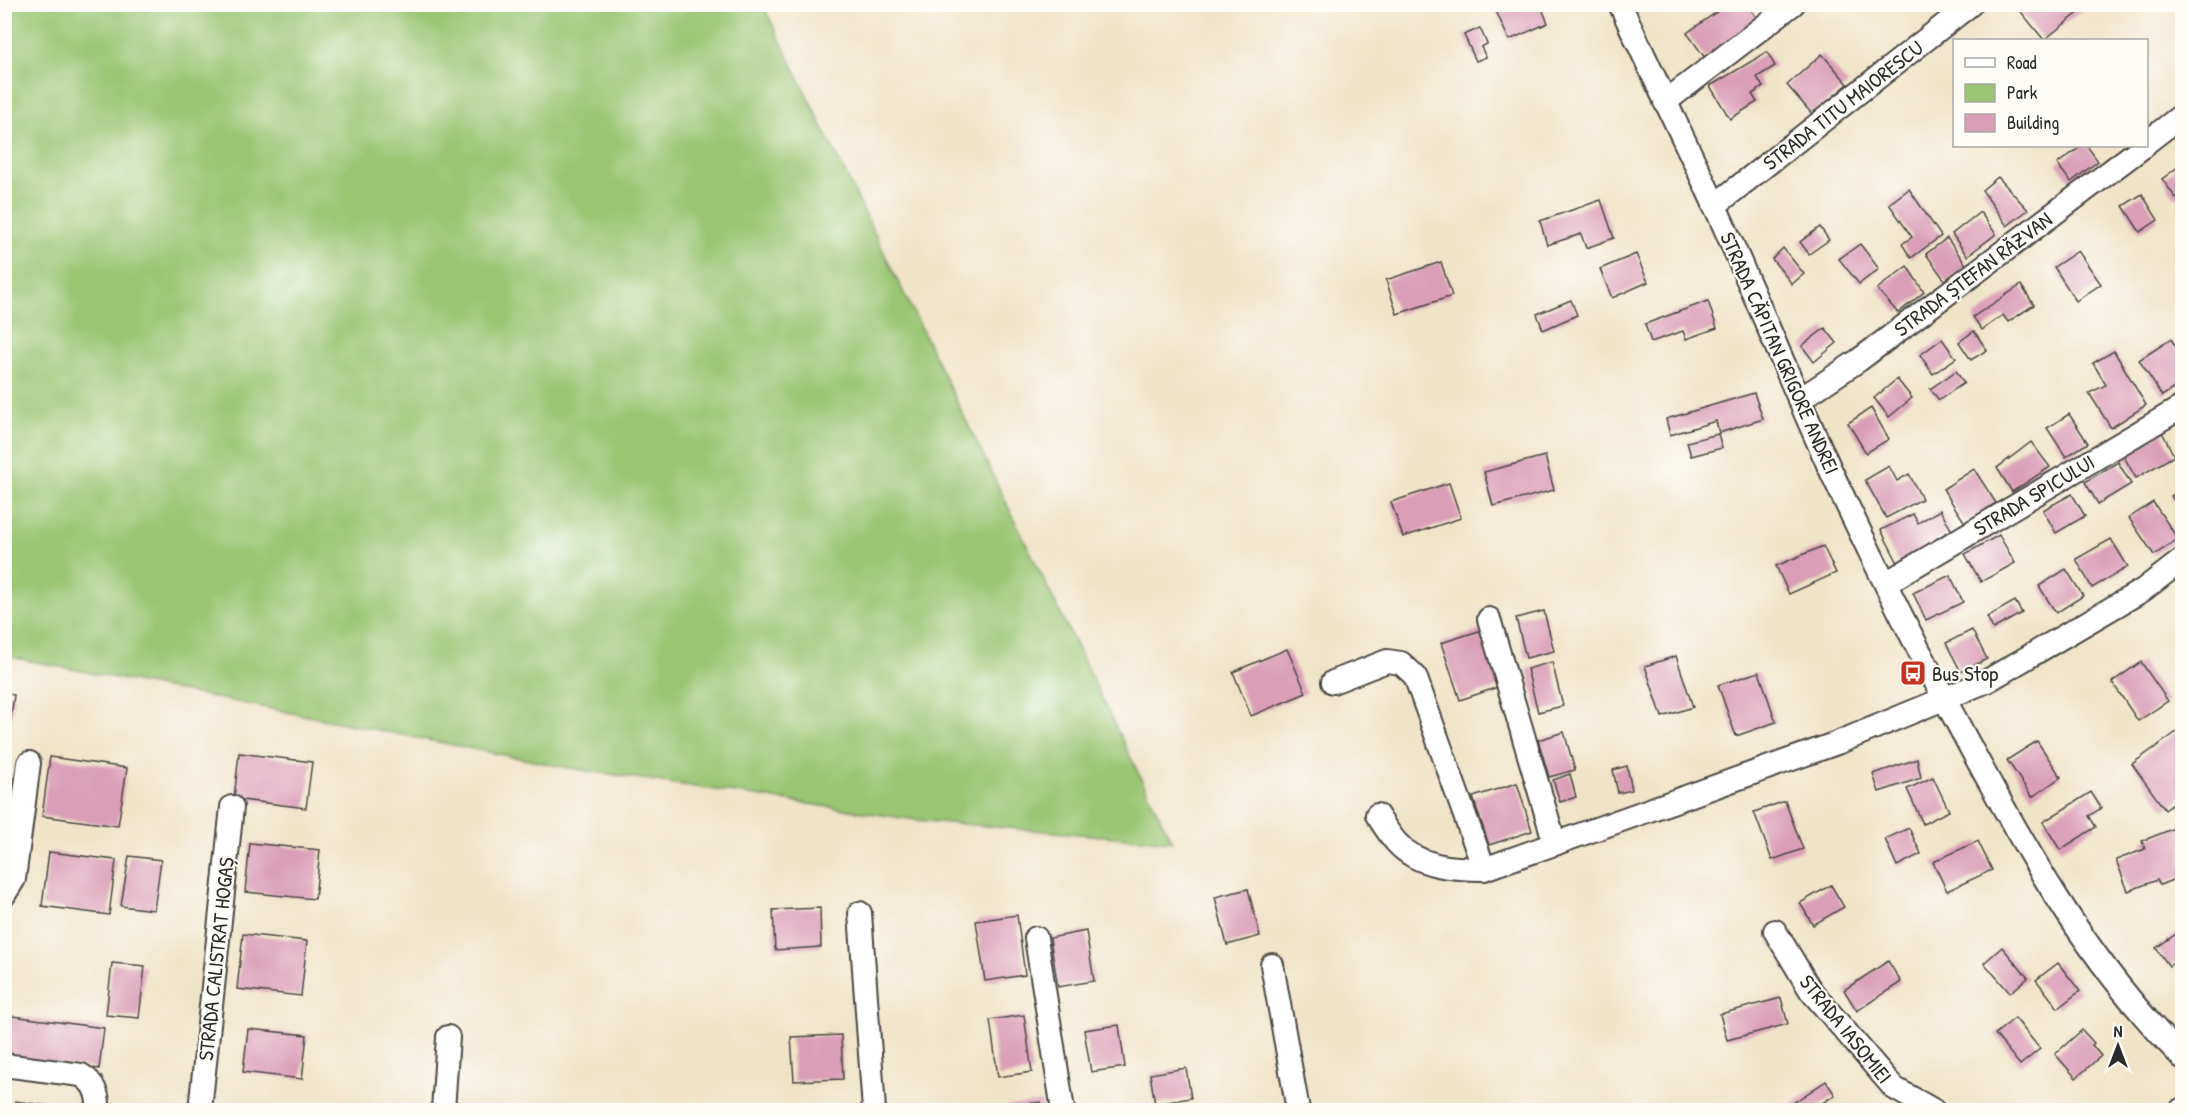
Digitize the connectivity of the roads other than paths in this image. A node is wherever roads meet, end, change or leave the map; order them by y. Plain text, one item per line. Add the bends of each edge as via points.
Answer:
1 (1620, 4) edge
2 (1793, 4) edge
3 (1971, 4) edge
4 (1665, 102) junction
5 (2182, 115) edge
6 (2148, 142) edge
7 (2141, 147) edge
8 (1714, 206) junction
9 (1800, 400) junction
10 (2182, 408) edge
11 (2182, 560) edge
12 (1886, 583) junction
13 (1489, 619) dead end
14 (1333, 682) dead end
15 (1945, 700) junction
16 (29, 763) dead end
17 (232, 807) dead end
18 (1377, 815) dead end
19 (1555, 844) junction
20 (1484, 869) junction
21 (4, 895) edge
22 (860, 913) dead end
23 (1775, 931) dead end
24 (1036, 938) dead end
25 (1272, 965) dead end
26 (448, 1037) dead end
27 (2182, 1057) edge
28 (4, 1065) edge
29 (98, 1110) edge
30 (200, 1110) edge
31 (443, 1110) edge
32 (874, 1110) edge
33 (1063, 1110) edge
34 (1298, 1110) edge
35 (1933, 1110) edge

1 - 4 street, STRADA CĂPITAN GRIGORE ANDREI
2 - 4 street
3 - 8 street, STRADA TITU MAIORESCU
4 - 8 street, STRADA CĂPITAN GRIGORE ANDREI
5 - 6 street, STRADA ȘTEFAN RĂZVAN
7 - 9 street, STRADA ȘTEFAN RĂZVAN via 1859,360
8 - 9 street, STRADA CĂPITAN GRIGORE ANDREI
9 - 12 street, STRADA CĂPITAN GRIGORE ANDREI
10 - 12 street, STRADA SPICULUI
11 - 15 street via 2143,590 1987,681
12 - 15 street, STRADA CĂPITAN GRIGORE ANDREI
13 - 19 street
14 - 20 street via 1387,661 1401,663 1415,675
15 - 19 street
15 - 27 street, STRADA CĂPITAN GRIGORE ANDREI via 2015,829 2068,915 2118,984
16 - 21 street via 14,879
17 - 30 street, STRADA CALISTRAT HOGAȘ
18 - 20 street via 1397,843 1419,860 1456,869
19 - 20 street
22 - 32 street
23 - 35 street, STRADA IASOMIEI via 1811,991 1894,1088
24 - 33 street
25 - 34 street
26 - 31 street
28 - 29 street via 88,1078 94,1086

